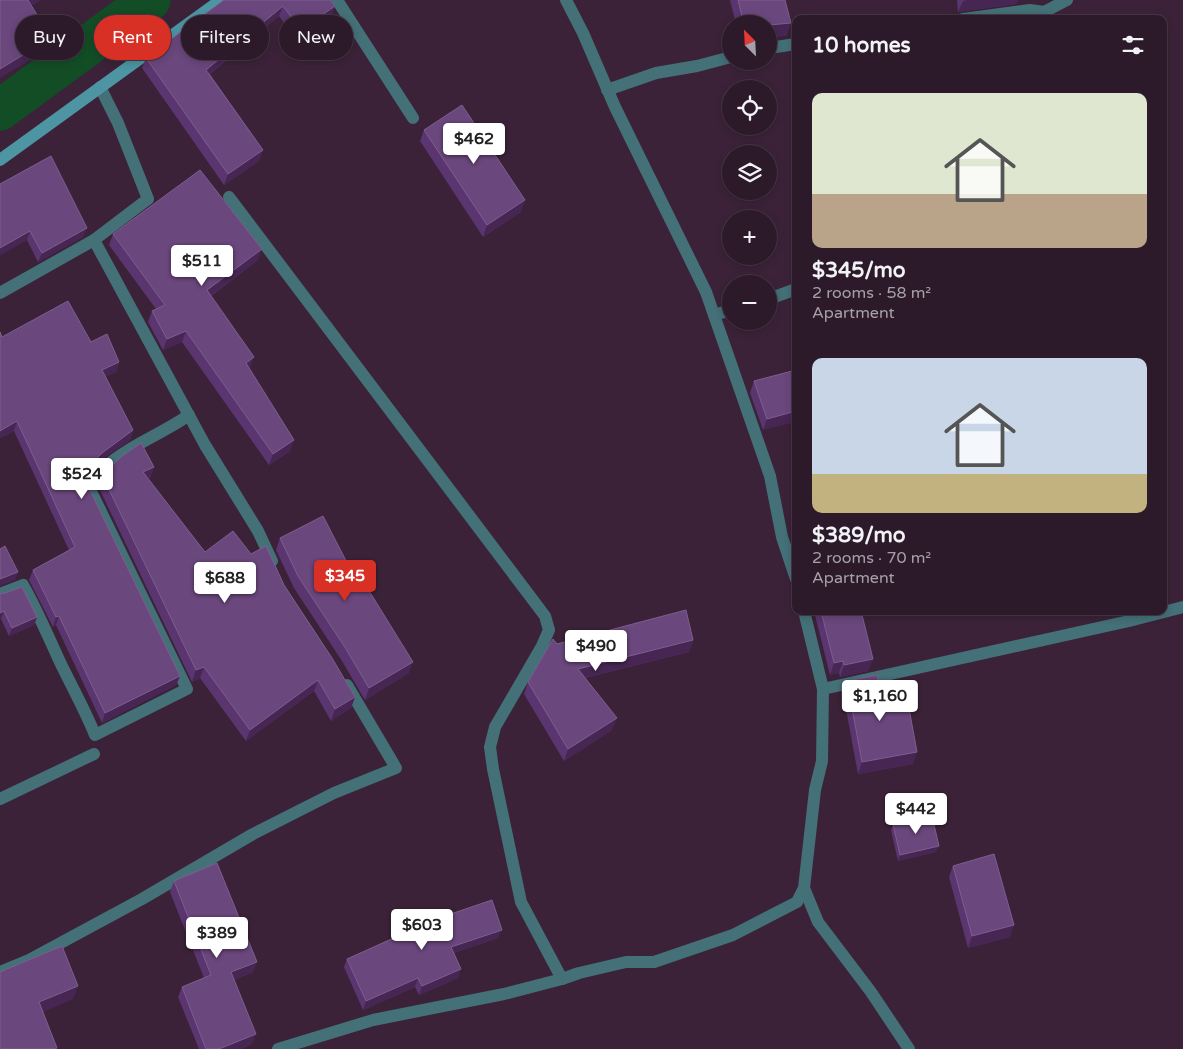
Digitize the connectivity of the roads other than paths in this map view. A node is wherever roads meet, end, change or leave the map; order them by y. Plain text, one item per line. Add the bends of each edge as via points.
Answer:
1 (220, 0) edge
2 (337, 0) edge
3 (566, 0) edge
4 (1068, 0) edge
5 (993, 15) edge
6 (1045, 15) edge
7 (792, 45) edge
8 (778, 47) edge
9 (722, 59) edge
10 (100, 87) junction
11 (607, 90) junction
12 (412, 118) dead end
13 (0, 160) edge
14 (229, 197) dead end
15 (94, 240) junction
16 (792, 290) edge
17 (0, 293) edge
18 (777, 296) edge
19 (722, 313) edge
20 (714, 315) junction
21 (189, 415) junction
22 (792, 567) edge
23 (279, 575) edge
24 (0, 594) edge
25 (1183, 607) edge
26 (1167, 611) edge
27 (805, 615) edge
28 (1154, 615) edge
29 (340, 674) edge
30 (823, 689) junction
31 (94, 754) dead end
32 (0, 799) edge
33 (804, 888) junction
34 (0, 972) edge
35 (562, 979) junction
36 (278, 1049) edge
37 (909, 1049) edge

1 - 10 main road
2 - 12 street
3 - 11 street
4 - 6 street
5 - 6 street via 1030,10
7 - 8 street
9 - 11 street via 656,73
10 - 13 main road
10 - 15 street via 148,198
11 - 20 street via 706,292
14 - 35 street via 545,616 549,630 495,727 490,748 522,902
15 - 17 street
15 - 21 street
16 - 18 street
19 - 20 street
20 - 22 street via 770,476 782,537
21 - 23 street via 258,531
21 - 24 street via 106,466 88,484 187,690 95,735 23,585
25 - 26 street
27 - 30 street
28 - 30 street
29 - 34 street via 396,768 334,793 253,834 142,899 29,960
30 - 33 street via 822,761 815,790
31 - 32 street
33 - 35 street via 796,902 733,935 654,962 626,962
33 - 37 street via 818,922
35 - 36 street via 373,1020

